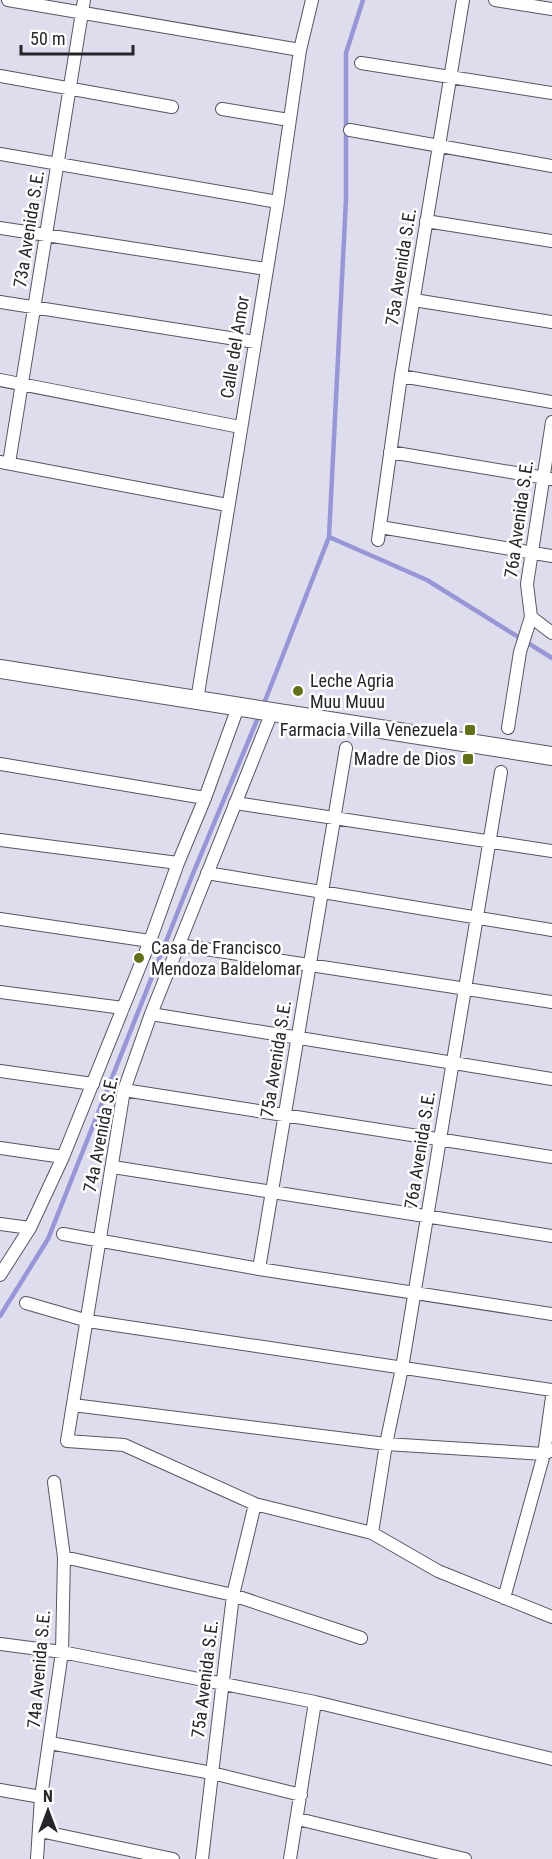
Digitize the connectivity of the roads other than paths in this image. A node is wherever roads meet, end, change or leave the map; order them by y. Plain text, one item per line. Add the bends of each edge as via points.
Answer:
1 (8, 0) edge
2 (312, 0) edge
3 (463, 0) edge
4 (495, 0) edge
5 (83, 6) edge
6 (552, 9) edge
7 (300, 50) junction
8 (361, 63) dead end
9 (0, 76) edge
10 (451, 76) junction
11 (70, 89) junction
12 (552, 93) edge
13 (172, 107) dead end
14 (222, 109) dead end
15 (289, 120) junction
16 (350, 130) dead end
17 (438, 146) junction
18 (0, 154) edge
19 (58, 164) junction
20 (552, 166) edge
21 (278, 201) junction
22 (426, 221) junction
23 (0, 228) edge
24 (46, 235) junction
25 (552, 241) edge
26 (267, 269) junction
27 (414, 300) junction
28 (0, 302) edge
29 (35, 307) junction
30 (552, 322) edge
31 (255, 342) junction
32 (401, 376) junction
33 (0, 381) edge
34 (22, 384) junction
35 (552, 402) edge
36 (552, 422) edge
37 (240, 427) junction
38 (390, 452) junction
39 (5, 462) edge
40 (547, 479) edge
41 (227, 505) junction
42 (380, 527) junction
43 (378, 540) dead end
44 (530, 552) junction
45 (552, 556) edge
46 (531, 617) junction
47 (552, 633) edge
48 (0, 669) edge
49 (196, 700) junction
50 (238, 707) junction
51 (272, 712) junction
52 (508, 728) dead end
53 (345, 748) dead end
54 (552, 756) edge
55 (0, 764) edge
56 (501, 772) dead end
57 (205, 798) junction
58 (236, 803) junction
59 (335, 818) junction
60 (0, 840) edge
61 (489, 841) junction
62 (552, 851) edge
63 (178, 863) junction
64 (207, 873) junction
65 (322, 893) junction
66 (476, 917) junction
67 (0, 919) edge
68 (552, 930) edge
69 (150, 941) junction
70 (179, 945) junction
71 (310, 965) junction
72 (465, 988) junction
73 (0, 992) edge
74 (552, 1002) edge
75 (123, 1008) junction
76 (151, 1014) junction
77 (297, 1037) junction
78 (452, 1063) junction
79 (0, 1071) edge
80 (552, 1079) edge
81 (93, 1084) junction
82 (124, 1090) junction
83 (285, 1116) junction
84 (440, 1138) junction
85 (0, 1148) edge
86 (63, 1157) junction
87 (552, 1157) edge
88 (113, 1167) junction
89 (272, 1192) junction
90 (427, 1216) junction
91 (0, 1224) edge
92 (30, 1228) junction
93 (63, 1234) dead end
94 (552, 1236) edge
95 (100, 1240) junction
96 (259, 1269) junction
97 (0, 1275) edge
98 (414, 1293) junction
99 (26, 1303) dead end
100 (552, 1314) edge
101 (88, 1321) junction
102 (402, 1368) junction
103 (552, 1390) edge
104 (552, 1397) edge
105 (73, 1405) junction
106 (386, 1444) junction
107 (548, 1452) edge
108 (54, 1482) dead end
109 (255, 1504) junction
110 (372, 1533) junction
111 (64, 1557) junction
112 (233, 1595) junction
113 (504, 1598) junction
114 (552, 1617) edge
115 (361, 1638) dead end
116 (0, 1644) edge
117 (62, 1652) junction
118 (222, 1684) junction
119 (315, 1702) junction
120 (50, 1743) junction
121 (552, 1759) edge
122 (212, 1773) junction
123 (0, 1790) edge
124 (301, 1795) junction
125 (41, 1797) junction
126 (298, 1819) junction
127 (40, 1831) junction
128 (37, 1859) edge
129 (173, 1859) edge
130 (202, 1859) edge
131 (290, 1859) edge
132 (465, 1859) edge

1 - 5 street
2 - 7 street, Calle del Amor
3 - 10 street, 75a Avenida S.E.
4 - 6 street
5 - 7 street
5 - 11 street, 73a Avenida S.E.
7 - 15 street, Calle del Amor
8 - 10 street
9 - 11 street
10 - 12 street
10 - 17 street, 75a Avenida S.E.
11 - 13 street
11 - 19 street, 73a Avenida S.E.
14 - 15 street
15 - 21 street, Calle del Amor
16 - 17 street
17 - 20 street
17 - 22 street, 75a Avenida S.E.
18 - 19 street
19 - 21 street
19 - 24 street, 73a Avenida S.E.
21 - 26 street, Calle del Amor
22 - 25 street
22 - 27 street, 75a Avenida S.E.
23 - 24 street
24 - 26 street
24 - 29 street, 73a Avenida S.E.
26 - 31 street, Calle del Amor
27 - 30 street
27 - 32 street, 75a Avenida S.E.
28 - 29 street
29 - 31 street
29 - 34 street, 73a Avenida S.E.
31 - 37 street, Calle del Amor
32 - 35 street
32 - 38 street, 75a Avenida S.E.
33 - 34 street
34 - 37 street
34 - 39 street, 73a Avenida S.E.
36 - 40 street, 76a Avenida S.E.
37 - 41 street, Calle del Amor
38 - 40 street
38 - 42 street, 75a Avenida S.E.
39 - 41 street
40 - 44 street, 76a Avenida S.E.
41 - 49 street, Calle del Amor
42 - 43 street, 75a Avenida S.E.
42 - 44 street
44 - 45 street
44 - 46 street, 76a Avenida S.E. via 526,584
46 - 47 street
46 - 52 street via 520,652
48 - 49 street
49 - 50 street
50 - 51 street
50 - 57 street, 74a Avenida S.E.
51 - 54 street
51 - 58 street, 74a Avenida S.E.
53 - 59 street, 75a Avenida S.E.
55 - 57 street
56 - 61 street, 76a Avenida S.E.
57 - 63 street, 74a Avenida S.E.
58 - 59 street
58 - 64 street, 74a Avenida S.E.
59 - 61 street
59 - 65 street, 75a Avenida S.E.
60 - 63 street
61 - 62 street
61 - 66 street, 76a Avenida S.E.
63 - 69 street, 74a Avenida S.E.
64 - 65 street
64 - 70 street, 74a Avenida S.E.
65 - 66 street
65 - 71 street, 75a Avenida S.E.
66 - 68 street
66 - 72 street, 76a Avenida S.E.
67 - 69 street
69 - 75 street, 74a Avenida S.E.
70 - 71 street
70 - 76 street, 74a Avenida S.E.
71 - 72 street
71 - 77 street, 75a Avenida S.E.
72 - 74 street
72 - 78 street, 76a Avenida S.E.
73 - 75 street
75 - 81 street, 74a Avenida S.E.
76 - 77 street
76 - 82 street, 74a Avenida S.E.
77 - 78 street
77 - 83 street, 75a Avenida S.E.
78 - 80 street
78 - 84 street, 76a Avenida S.E.
79 - 81 street
81 - 86 street, 74a Avenida S.E.
82 - 83 street
82 - 88 street, 74a Avenida S.E.
83 - 84 street
83 - 89 street, 75a Avenida S.E.
84 - 87 street
84 - 90 street, 76a Avenida S.E.
85 - 86 street
86 - 92 street, 74a Avenida S.E.
88 - 89 street
88 - 95 street, 74a Avenida S.E.
89 - 90 street
89 - 96 street, 75a Avenida S.E.
90 - 94 street
90 - 98 street, 76a Avenida S.E.
91 - 92 street
92 - 97 street, 74a Avenida S.E.
93 - 95 street
95 - 96 street
95 - 101 street, 74a Avenida S.E.
96 - 98 street
98 - 100 street
98 - 102 street, 76a Avenida S.E.
99 - 101 street
101 - 102 street
101 - 105 street, 74a Avenida S.E.
102 - 103 street
102 - 106 street, 76a Avenida S.E.
104 - 107 street
105 - 106 street
105 - 109 street, 74a Avenida S.E. via 67,1441 124,1445
106 - 107 street
106 - 110 street, 76a Avenida S.E.
107 - 113 street
108 - 111 street, 74a Avenida S.E.
109 - 110 street
109 - 112 street, 75a Avenida S.E.
110 - 113 street via 438,1571
111 - 112 street
111 - 117 street, 74a Avenida S.E.
112 - 115 street
112 - 118 street, 75a Avenida S.E.
113 - 114 street
116 - 117 street
117 - 118 street
117 - 120 street, 74a Avenida S.E.
118 - 119 street
118 - 122 street, 75a Avenida S.E.
119 - 121 street
119 - 124 street
120 - 122 street
120 - 125 street, 74a Avenida S.E.
122 - 124 street
122 - 130 street, 75a Avenida S.E.
123 - 125 street
124 - 126 street
125 - 127 street, 74a Avenida S.E.
126 - 131 street
126 - 132 street
127 - 128 street, 74a Avenida S.E.
127 - 129 street

